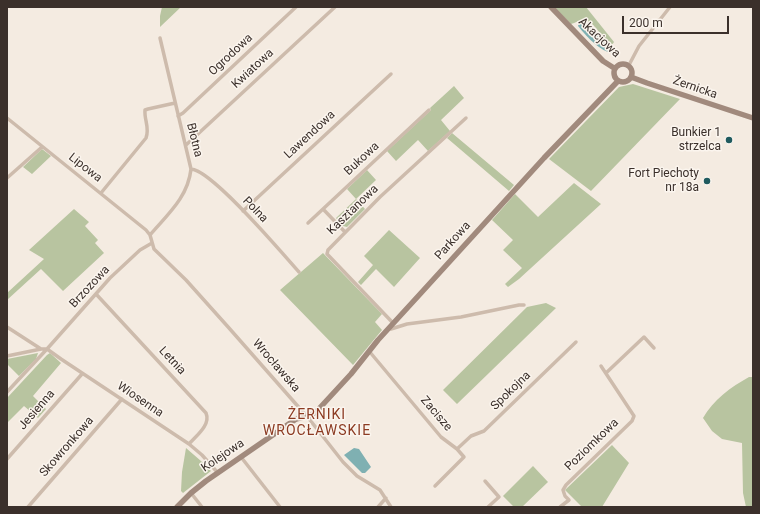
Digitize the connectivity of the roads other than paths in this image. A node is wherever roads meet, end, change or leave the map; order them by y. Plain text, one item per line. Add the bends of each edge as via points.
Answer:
1 (296, 7) edge
2 (335, 7) edge
3 (551, 7) edge
4 (670, 7) edge
5 (160, 38) dead end
6 (629, 66) junction
7 (614, 68) junction
8 (391, 74) dead end
9 (631, 77) junction
10 (618, 81) junction
11 (175, 104) junction
12 (429, 110) dead end
13 (178, 116) junction
14 (7, 118) edge
15 (466, 118) dead end
16 (753, 118) edge
17 (186, 145) junction
18 (42, 147) junction
19 (191, 169) junction
20 (7, 178) edge
21 (101, 193) junction
22 (323, 209) junction
23 (243, 211) junction
24 (308, 223) dead end
25 (345, 232) junction
26 (150, 235) junction
27 (152, 243) junction
28 (299, 272) dead end
29 (96, 294) junction
30 (524, 305) dead end
31 (391, 325) junction
32 (7, 328) edge
33 (576, 342) dead end
34 (654, 348) dead end
35 (41, 349) junction
36 (47, 349) junction
37 (369, 351) junction
38 (7, 356) edge
39 (601, 366) dead end
40 (606, 373) junction
41 (82, 374) junction
42 (7, 392) edge
43 (122, 399) junction
44 (306, 417) junction
45 (189, 444) junction
46 (457, 449) junction
47 (241, 457) junction
48 (7, 459) edge
49 (218, 473) junction
50 (485, 481) dead end
51 (435, 486) dead end
52 (191, 493) junction
53 (386, 498) junction
54 (28, 507) edge
55 (177, 507) edge
56 (202, 507) edge
57 (280, 507) edge
58 (378, 507) edge
59 (391, 507) edge
60 (488, 507) edge
61 (560, 507) edge

1 - 13 street, Ogrodowa
2 - 17 street, Kwiatowa
3 - 7 street, Akacjowa via 599,57
4 - 6 street via 639,46
5 - 11 street, Błotna
6 - 7 street via 622,64
6 - 9 street via 632,70
7 - 10 street via 614,76
8 - 23 street, Lawendowa
9 - 10 street via 626,82
9 - 16 street, Żernicka
10 - 31 street, Parkowa
11 - 13 street, Błotna
11 - 21 street via 145,110 148,134 146,138
12 - 22 street, Bukowa
13 - 17 street, Błotna
14 - 18 street, Lipowa
15 - 25 street, Kasztanowa
17 - 19 street, Błotna
18 - 20 street
18 - 21 street, Lipowa
19 - 23 street, Polna via 207,177
19 - 26 street, Błotna via 185,193
21 - 26 street, Lipowa
22 - 24 street, Bukowa
22 - 25 street
23 - 28 street, Polna
25 - 31 street, Kasztanowa via 329,247 328,254
26 - 27 street, Wrocławska
27 - 29 street, Brzozowa via 133,256
27 - 44 street, Wrocławska via 154,249 186,280
29 - 36 street, Brzozowa
29 - 45 street, Letnia via 206,413 206,424
30 - 31 street via 407,324 391,329
31 - 37 street, Parkowa
32 - 35 street
33 - 46 street, Spokojna via 484,431 471,436
34 - 40 street via 644,337
35 - 36 street
35 - 38 street
36 - 41 street, Wiosenna
36 - 42 street, Brzozowa
37 - 44 street, Parkowa via 352,374 318,410
37 - 46 street, Zacisze via 441,437
39 - 40 street, Poziomkowa
40 - 61 street, Poziomkowa via 634,418 566,485 565,496 569,500
41 - 43 street, Wiosenna
41 - 48 street, Jesienna
43 - 45 street, Wiosenna
43 - 54 street, Skowronkowa
44 - 47 street, Kolejowa via 296,420
44 - 53 street, Wrocławska via 356,476 380,490
45 - 49 street, Wiosenna
46 - 51 street via 464,458
47 - 49 street, Kolejowa
47 - 57 street
49 - 52 street, Kolejowa
50 - 60 street via 499,497
52 - 55 street, Kolejowa
52 - 56 street
53 - 58 street
53 - 59 street, Wrocławska

